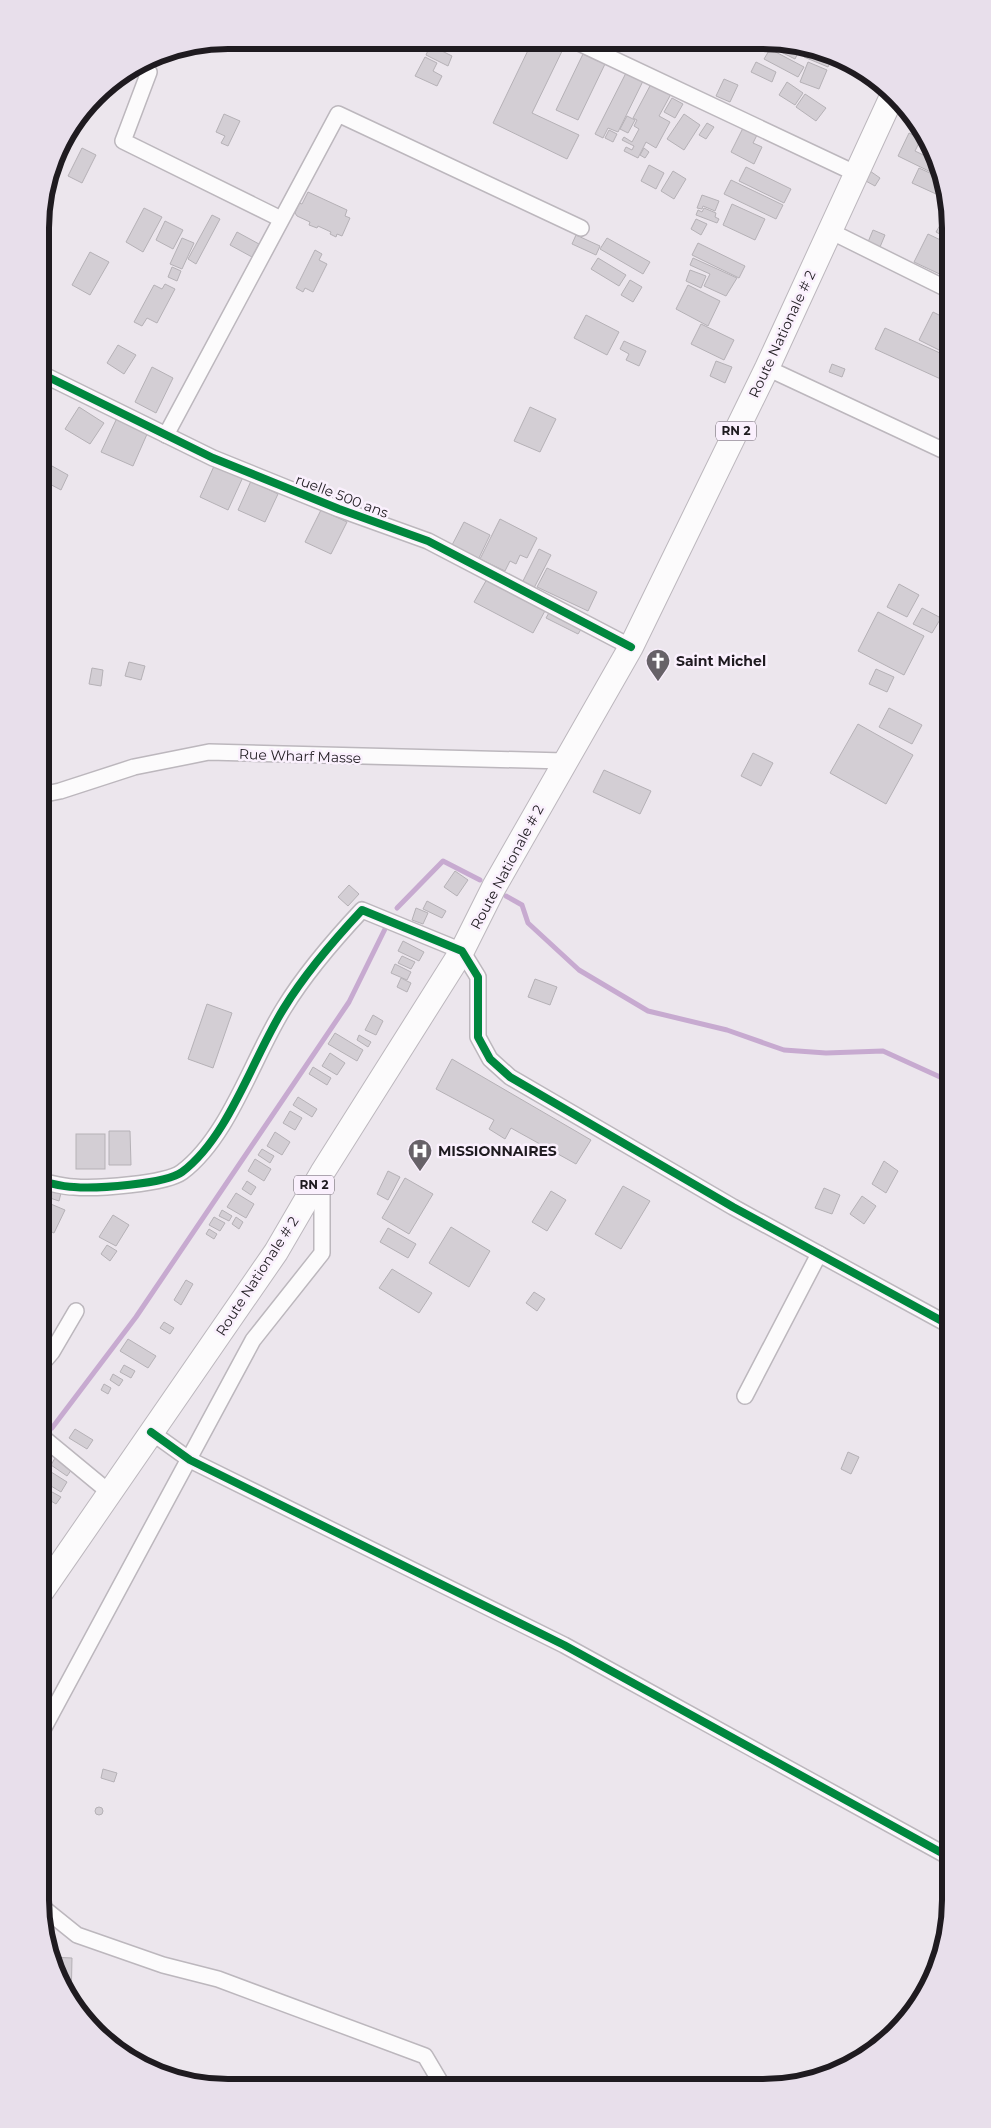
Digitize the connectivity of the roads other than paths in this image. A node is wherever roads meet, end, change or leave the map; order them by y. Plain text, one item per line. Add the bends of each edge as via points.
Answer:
1 (593, 49) edge
2 (144, 70) edge
3 (890, 101) edge
4 (857, 174) junction
5 (282, 218) junction
6 (581, 228) dead end
7 (830, 231) junction
8 (942, 287) edge
9 (767, 368) junction
10 (49, 381) edge
11 (166, 435) junction
12 (942, 450) edge
13 (631, 647) junction
14 (564, 762) junction
15 (49, 793) edge
16 (462, 951) junction
17 (322, 1173) junction
18 (49, 1183) edge
19 (818, 1254) junction
20 (76, 1311) dead end
21 (942, 1321) edge
22 (49, 1356) edge
23 (745, 1396) dead end
24 (151, 1432) junction
25 (49, 1442) edge
26 (190, 1460) junction
27 (109, 1492) junction
28 (49, 1581) edge
29 (49, 1718) edge
30 (942, 1853) edge
31 (49, 1912) edge
32 (439, 2079) edge

1 - 4 street
2 - 5 street via 149,72 123,141
3 - 4 main road, Route Nationale # 2 / RN 2
4 - 7 main road, Route Nationale # 2 / RN 2
5 - 6 street via 338,114
5 - 11 street
7 - 8 street
7 - 9 main road, Route Nationale # 2 / RN 2
9 - 12 street
9 - 13 main road, Route Nationale # 2 / RN 2
10 - 11 street, ruelle 500 ans
11 - 13 street, ruelle 500 ans via 330,506 428,541
13 - 14 main road, Route Nationale # 2 / RN 2
14 - 15 street, Rue Wharf Masse via 209,752 134,767
14 - 16 main road, Route Nationale # 2 / RN 2
16 - 17 main road, Route Nationale # 2 / RN 2
16 - 18 street via 362,910 324,950 283,1009 213,1138 181,1173 161,1180 106,1186 74,1187
16 - 19 street via 478,977 478,1037 490,1059 510,1077
17 - 24 main road, Route Nationale # 2 / RN 2 via 276,1252
17 - 26 street via 322,1253 253,1340
19 - 21 street
19 - 23 street
20 - 22 street
24 - 26 street
24 - 27 main road, Route Nationale # 2 / RN 2
25 - 27 street
26 - 29 street
26 - 30 street via 564,1645
27 - 28 main road, Route Nationale # 2 / RN 2
31 - 32 street via 77,1935 218,1980 425,2056

